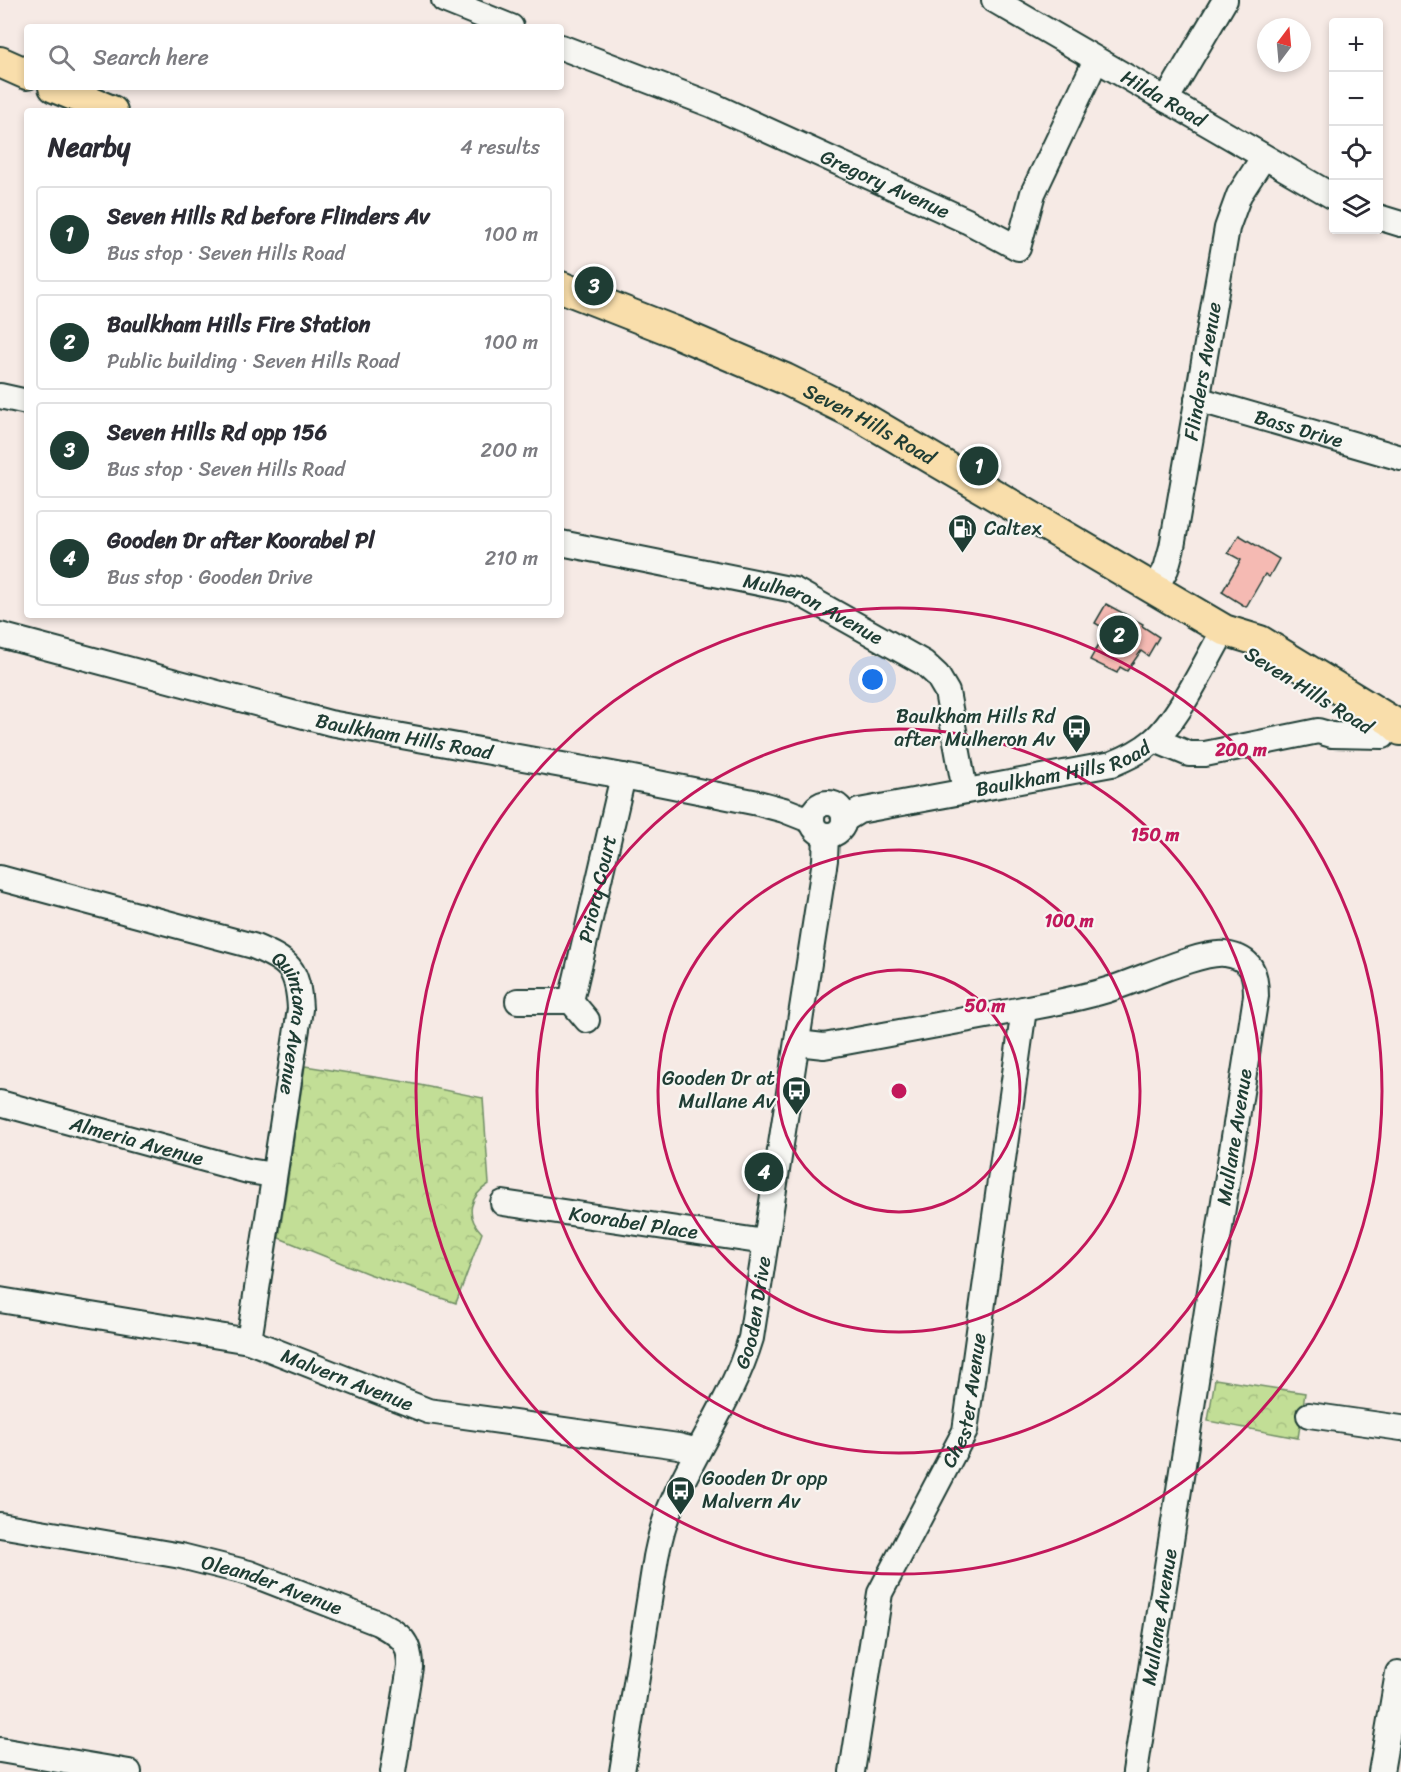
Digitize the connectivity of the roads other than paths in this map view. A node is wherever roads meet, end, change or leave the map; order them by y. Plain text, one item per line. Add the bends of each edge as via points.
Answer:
1 (444, 0) edge
2 (994, 0) edge
3 (1225, 0) edge
4 (504, 24) edge
5 (564, 49) edge
6 (1096, 60) junction
7 (0, 62) edge
8 (24, 73) edge
9 (61, 90) edge
10 (1166, 100) junction
11 (104, 108) edge
12 (1263, 158) junction
13 (1329, 194) edge
14 (1383, 219) edge
15 (1401, 224) edge
16 (564, 288) edge
17 (0, 396) edge
18 (1197, 399) junction
19 (24, 401) edge
20 (1401, 458) edge
21 (564, 544) edge
22 (1155, 589) junction
23 (1224, 630) junction
24 (0, 635) edge
25 (1395, 736) edge
26 (1155, 740) junction
27 (623, 776) junction
28 (965, 791) junction
29 (827, 825) junction
30 (0, 878) edge
31 (518, 1001) dead end
32 (571, 1001) junction
33 (1024, 1009) junction
34 (587, 1020) dead end
35 (797, 1043) junction
36 (0, 1102) edge
37 (274, 1175) junction
38 (503, 1203) dead end
39 (765, 1242) junction
40 (0, 1300) edge
41 (249, 1341) junction
42 (1309, 1415) dead end
43 (1401, 1428) edge
44 (698, 1451) junction
45 (0, 1525) edge
46 (1398, 1673) dead end
47 (0, 1750) edge
48 (129, 1772) edge
49 (393, 1772) edge
50 (622, 1772) edge
51 (852, 1772) edge
52 (1135, 1772) edge
53 (1381, 1772) edge

1 - 4 street
2 - 6 street, Hilda Road
3 - 10 street
5 - 6 street, Gregory Avenue via 712,105 1018,248 1032,193
6 - 10 street, Hilda Road
7 - 8 main road
9 - 11 main road
10 - 12 street, Hilda Road
12 - 13 street, Hilda Road
12 - 18 street, Flinders Avenue via 1239,195 1227,228
14 - 15 street
16 - 22 main road, Seven Hills Road via 785,379 860,416
17 - 19 street
18 - 20 street, Bass Drive
18 - 22 street, Flinders Avenue via 1172,547
21 - 28 street, Mulheron Avenue via 787,588 924,663 947,692
22 - 23 main road, Seven Hills Road
23 - 25 main road, Seven Hills Road via 1260,640 1391,720
23 - 26 street, Baulkham Hills Road via 1173,717
24 - 27 street, Baulkham Hills Road via 330,723
25 - 26 street via 1332,735 1318,731 1189,754
26 - 28 street, Baulkham Hills Road via 1112,764
27 - 29 street, Baulkham Hills Road via 758,803
27 - 32 street, Priory Court
28 - 29 street, Baulkham Hills Road via 859,812
29 - 35 street, Gooden Drive
30 - 37 street, Quintana Avenue via 253,946 289,966 299,986 300,1009
31 - 32 street
32 - 34 street
33 - 35 street, Mullane Avenue via 824,1046
33 - 51 street, Chester Avenue via 965,1431 880,1593
33 - 52 street, Mullane Avenue via 1107,990 1200,957 1238,957 1256,976
35 - 39 street, Gooden Drive
36 - 37 street, Almeria Avenue
37 - 41 street, Quintana Avenue
38 - 39 street, Koorabel Place
39 - 44 street, Gooden Drive via 746,1356
40 - 41 street, Malvern Avenue
41 - 44 street, Malvern Avenue via 428,1411
42 - 43 street
44 - 50 street, Gooden Drive via 662,1530
45 - 49 street, Oleander Avenue via 181,1556 249,1573 396,1633 407,1643 410,1667
46 - 53 street
47 - 48 street

